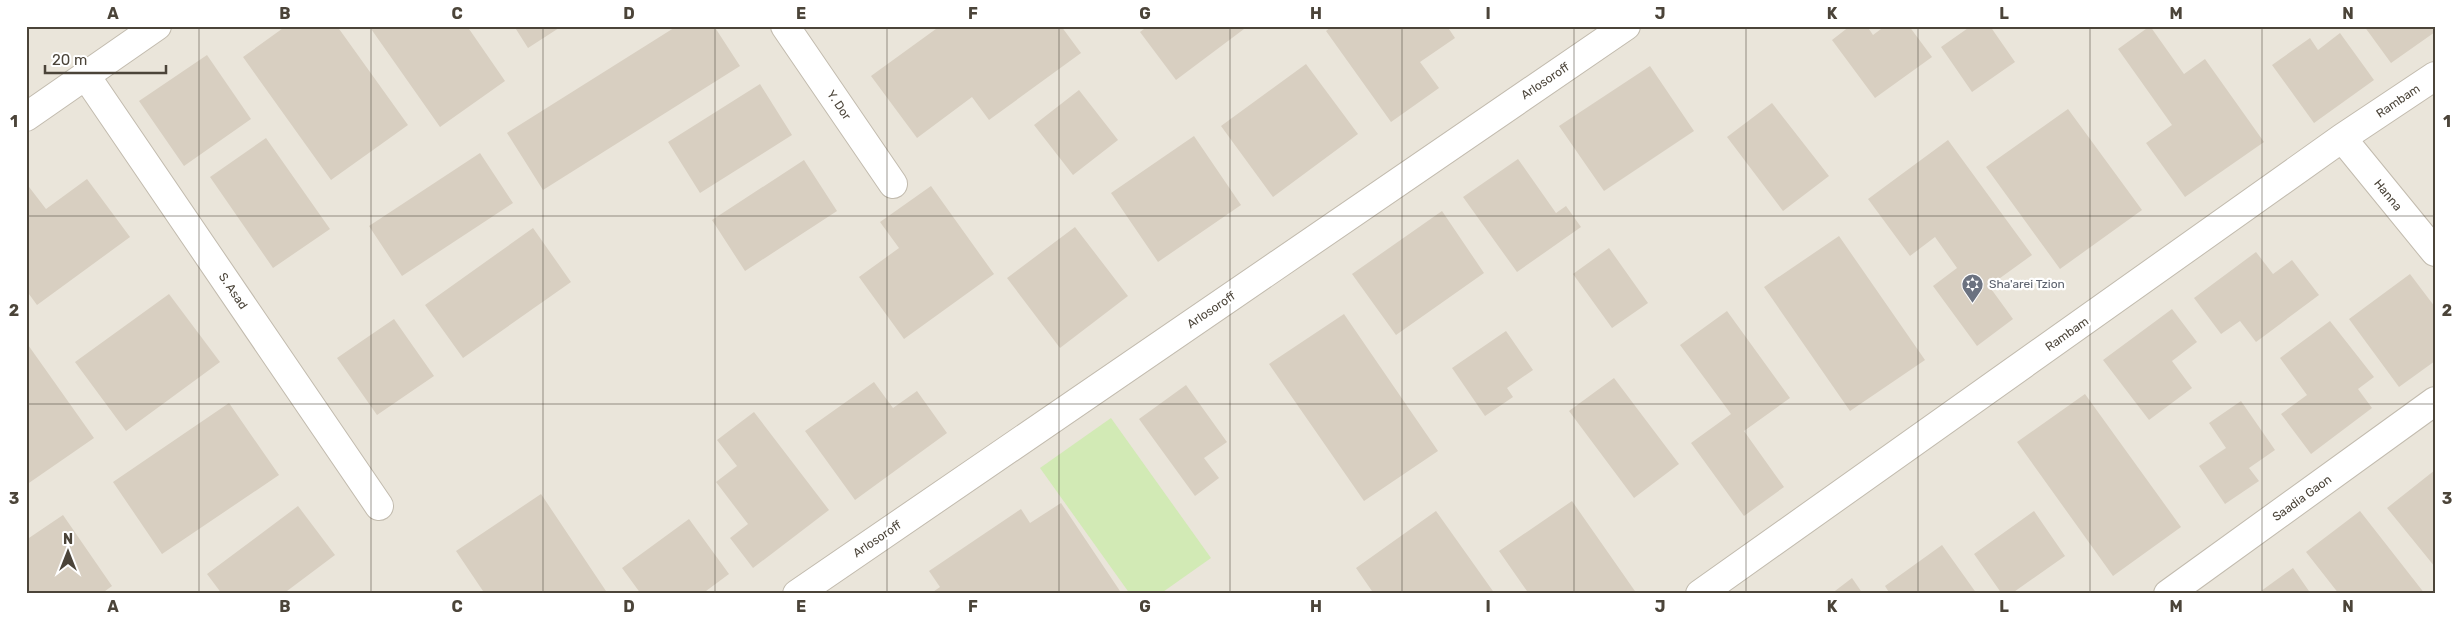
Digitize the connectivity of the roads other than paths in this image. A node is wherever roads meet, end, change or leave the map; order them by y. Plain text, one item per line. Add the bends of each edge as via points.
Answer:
1 (157, 26) edge
2 (785, 26) edge
3 (1626, 26) edge
4 (86, 76) junction
5 (2435, 76) edge
6 (26, 117) edge
7 (2342, 138) junction
8 (893, 184) dead end
9 (2435, 252) edge
10 (2435, 401) edge
11 (380, 506) dead end
12 (797, 594) edge
13 (1700, 594) edge
14 (2168, 594) edge

1 - 4 street
2 - 8 street, Y. Dor
3 - 12 street, Arlosoroff
4 - 6 street
4 - 11 street, S. Asad
5 - 7 street, Rambam
7 - 9 street, Hanna
7 - 13 street, Rambam
10 - 14 street, Saadia Gaon

